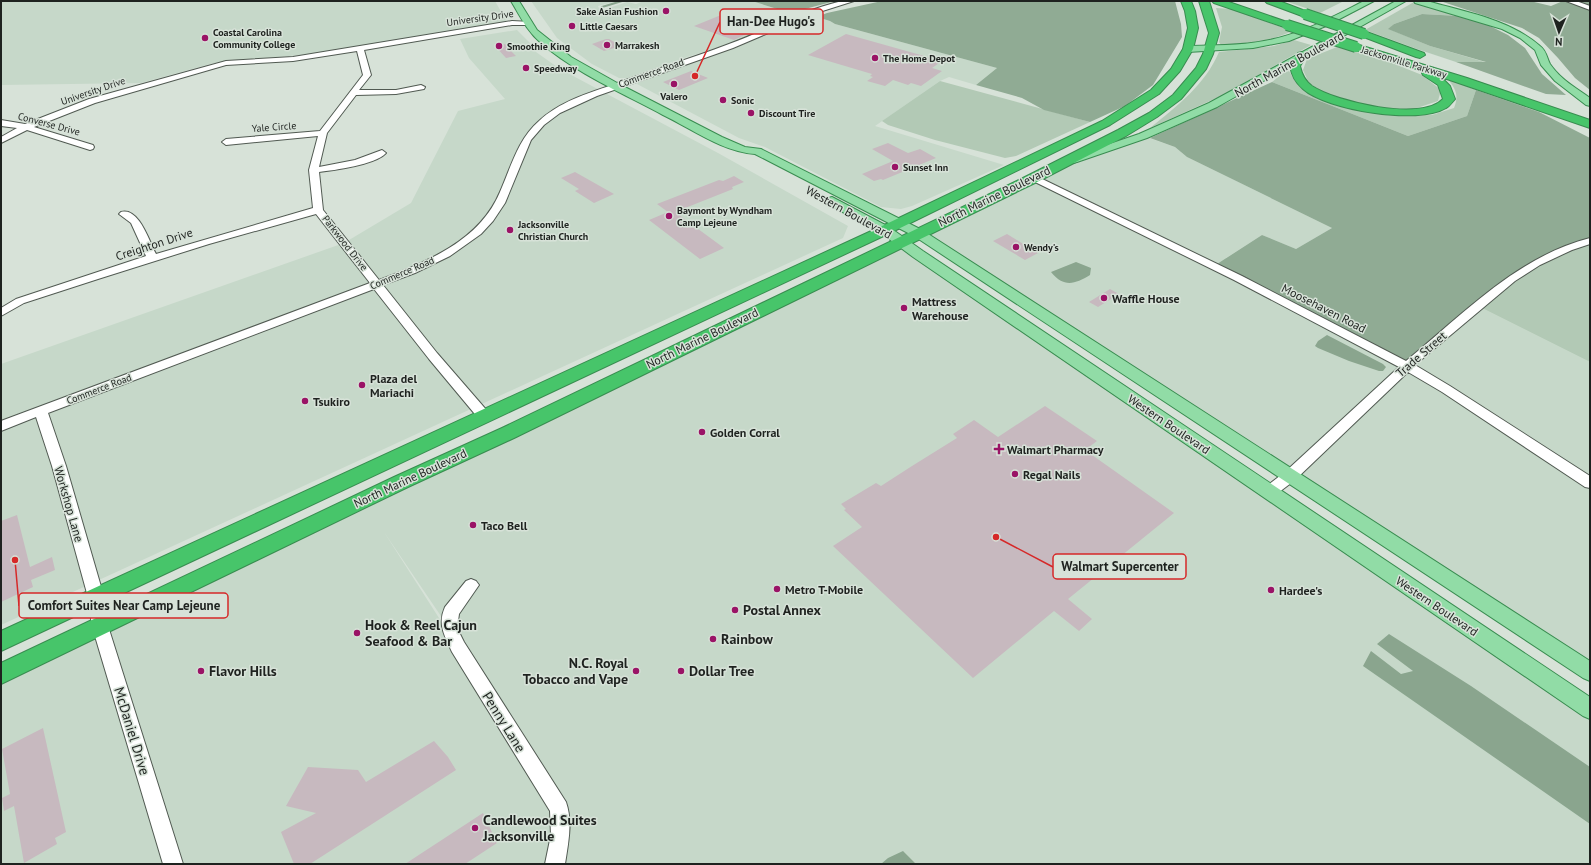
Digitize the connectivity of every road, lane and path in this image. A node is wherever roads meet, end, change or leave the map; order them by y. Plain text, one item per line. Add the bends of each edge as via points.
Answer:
1 (515, 1) edge
2 (851, 1) edge
3 (1186, 1) edge
4 (1204, 1) edge
5 (1270, 1) edge
6 (1370, 1) edge
7 (1402, 1) edge
8 (1418, 1) edge
9 (1569, 1) edge
10 (1218, 2) edge
11 (1590, 8) edge
12 (529, 23) junction
13 (1209, 48) junction
14 (1188, 49) junction
15 (361, 51) junction
16 (1302, 55) junction
17 (1414, 65) junction
18 (616, 86) junction
19 (422, 87) dead end
20 (354, 93) junction
21 (1590, 103) edge
22 (1590, 118) edge
23 (1, 123) edge
24 (1590, 124) edge
25 (26, 127) junction
26 (322, 133) junction
27 (1, 140) edge
28 (226, 142) dead end
29 (90, 147) dead end
30 (382, 153) dead end
31 (1060, 164) junction
32 (314, 170) junction
33 (1034, 178) junction
34 (318, 210) junction
35 (124, 214) dead end
36 (901, 232) junction
37 (1590, 241) edge
38 (152, 257) junction
39 (377, 284) junction
40 (1, 312) edge
41 (590, 366) junction
42 (1407, 366) junction
43 (41, 412) junction
44 (484, 416) junction
45 (1, 426) edge
46 (491, 441) junction
47 (1290, 476) junction
48 (401, 482) junction
49 (1590, 483) edge
50 (1269, 492) junction
51 (471, 585) dead end
52 (96, 597) junction
53 (100, 626) junction
54 (1, 641) edge
55 (1590, 672) edge
56 (1, 674) edge
57 (1590, 709) edge
58 (173, 864) edge
59 (555, 864) edge

1 - 12 main road, Western Boulevard
2 - 18 street, Commerce Road via 811,12 749,40
3 - 14 highway via 1193,28
4 - 13 highway via 1214,33
5 - 22 highway, Jacksonville Parkway, bridge
6 - 13 main road, North Marine Boulevard via 1280,41 1261,45
7 - 16 main road, North Marine Boulevard
8 - 21 main road via 1505,27 1523,36 1539,49 1546,65 1558,79
9 - 11 street
10 - 17 highway, Jacksonville Parkway, bridge
12 - 15 street, University Drive
12 - 18 main road, Western Boulevard via 534,32 568,59
13 - 14 main road, North Marine Boulevard
13 - 31 highway via 1201,68 1176,97 1153,115
14 - 36 highway, North Marine Boulevard via 1175,71 1155,92 1124,113
15 - 20 street, Parkwood Drive via 367,75
15 - 25 street, University Drive via 297,63 196,72 92,101
16 - 17 highway via 1295,66 1298,78 1310,89 1329,99 1386,112 1423,112 1443,106 1449,99 1447,89 1438,79
16 - 31 main road, North Marine Boulevard via 1246,88 1190,116 1143,136
17 - 24 highway, Jacksonville Parkway
18 - 36 main road, Western Boulevard via 744,150 745,155
18 - 39 street, Commerce Road via 562,108 534,130 525,144 498,207 475,233 432,261
19 - 20 street via 396,92
20 - 26 street, Parkwood Drive
23 - 25 street, Converse Drive
25 - 27 street, University Drive
25 - 29 street, Converse Drive
26 - 28 street, Yale Circle
26 - 32 street, Parkwood Drive
30 - 32 street via 369,160
31 - 33 highway, North Marine Boulevard
32 - 34 street, Parkwood Drive
33 - 36 highway, North Marine Boulevard
33 - 42 street, Moosehaven Road via 1238,278
34 - 38 street, Creighton Drive via 254,226
34 - 39 street, Parkwood Drive
35 - 38 street via 135,221
36 - 41 highway, North Marine Boulevard
36 - 46 highway, North Marine Boulevard
36 - 47 main road, Western Boulevard
36 - 50 main road, Western Boulevard
37 - 42 street, Trade Street via 1536,262 1511,279
38 - 40 street, Creighton Drive via 20,301
39 - 43 street, Commerce Road
39 - 44 street, Parkwood Drive
41 - 44 highway, North Marine Boulevard
41 - 46 highway via 518,408 502,422
42 - 47 street, Trade Street
42 - 49 street, Moosehaven Road
43 - 45 street, Commerce Road
43 - 52 street, Workshop Lane
44 - 48 highway via 485,426 477,436 427,460
44 - 52 highway, North Marine Boulevard
46 - 48 highway, North Marine Boulevard
47 - 50 street, Trade Street
47 - 55 main road, Western Boulevard
48 - 53 highway, North Marine Boulevard
50 - 57 main road, Western Boulevard
51 - 59 street, Penny Lane via 451,612 449,628 458,647 559,810 560,835
52 - 53 street, McDaniel Drive
52 - 54 highway, North Marine Boulevard
53 - 56 highway, North Marine Boulevard
53 - 58 street, McDaniel Drive

